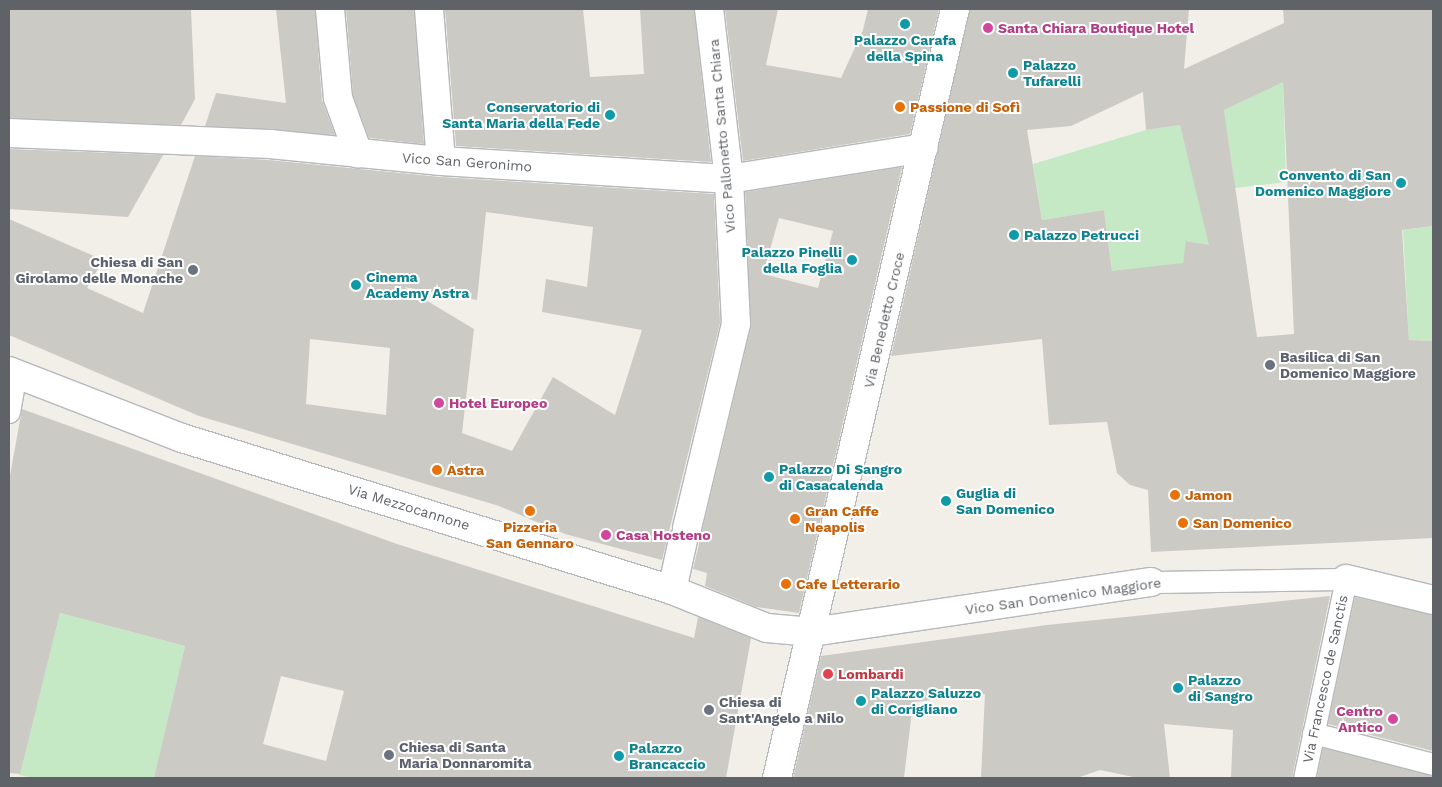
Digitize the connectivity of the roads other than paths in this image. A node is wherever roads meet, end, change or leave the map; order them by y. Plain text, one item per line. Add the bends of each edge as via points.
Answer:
1 (330, 9) edge
2 (429, 9) edge
3 (709, 9) edge
4 (955, 9) edge
5 (9, 132) edge
6 (924, 148) junction
7 (358, 153) junction
8 (441, 161) junction
9 (729, 179) junction
10 (12, 372) edge
11 (9, 412) edge
12 (1346, 579) junction
13 (1151, 582) joint
14 (672, 590) junction
15 (1433, 600) edge
16 (812, 632) junction
17 (1313, 733) junction
18 (1433, 764) edge
19 (777, 778) edge
20 (1304, 778) edge

1 - 7 street via 338,98
2 - 8 street
3 - 9 street, Vico Pallonetto Santa Chiara
4 - 6 street, Via Benedetto Croce
5 - 7 street, Vico San Geronimo via 270,144
6 - 9 street, Vico San Geronimo
6 - 16 street, Via Benedetto Croce
7 - 8 street, Vico San Geronimo
8 - 9 street, Vico San Geronimo
9 - 14 street, Vico Pallonetto Santa Chiara via 736,324
10 - 11 lane
10 - 14 street, Via Mezzocannone via 182,438
12 - 13 lane, Vico San Domenico Maggiore
12 - 15 street, Vico San Domenico Maggiore
12 - 17 lane, Via Francesco de Sanctis
13 - 16 street, Vico San Domenico Maggiore
14 - 16 street, Via Mezzocannone via 767,628
16 - 19 street, Via Benedetto Croce
17 - 18 lane
17 - 20 lane, Via Francesco de Sanctis

